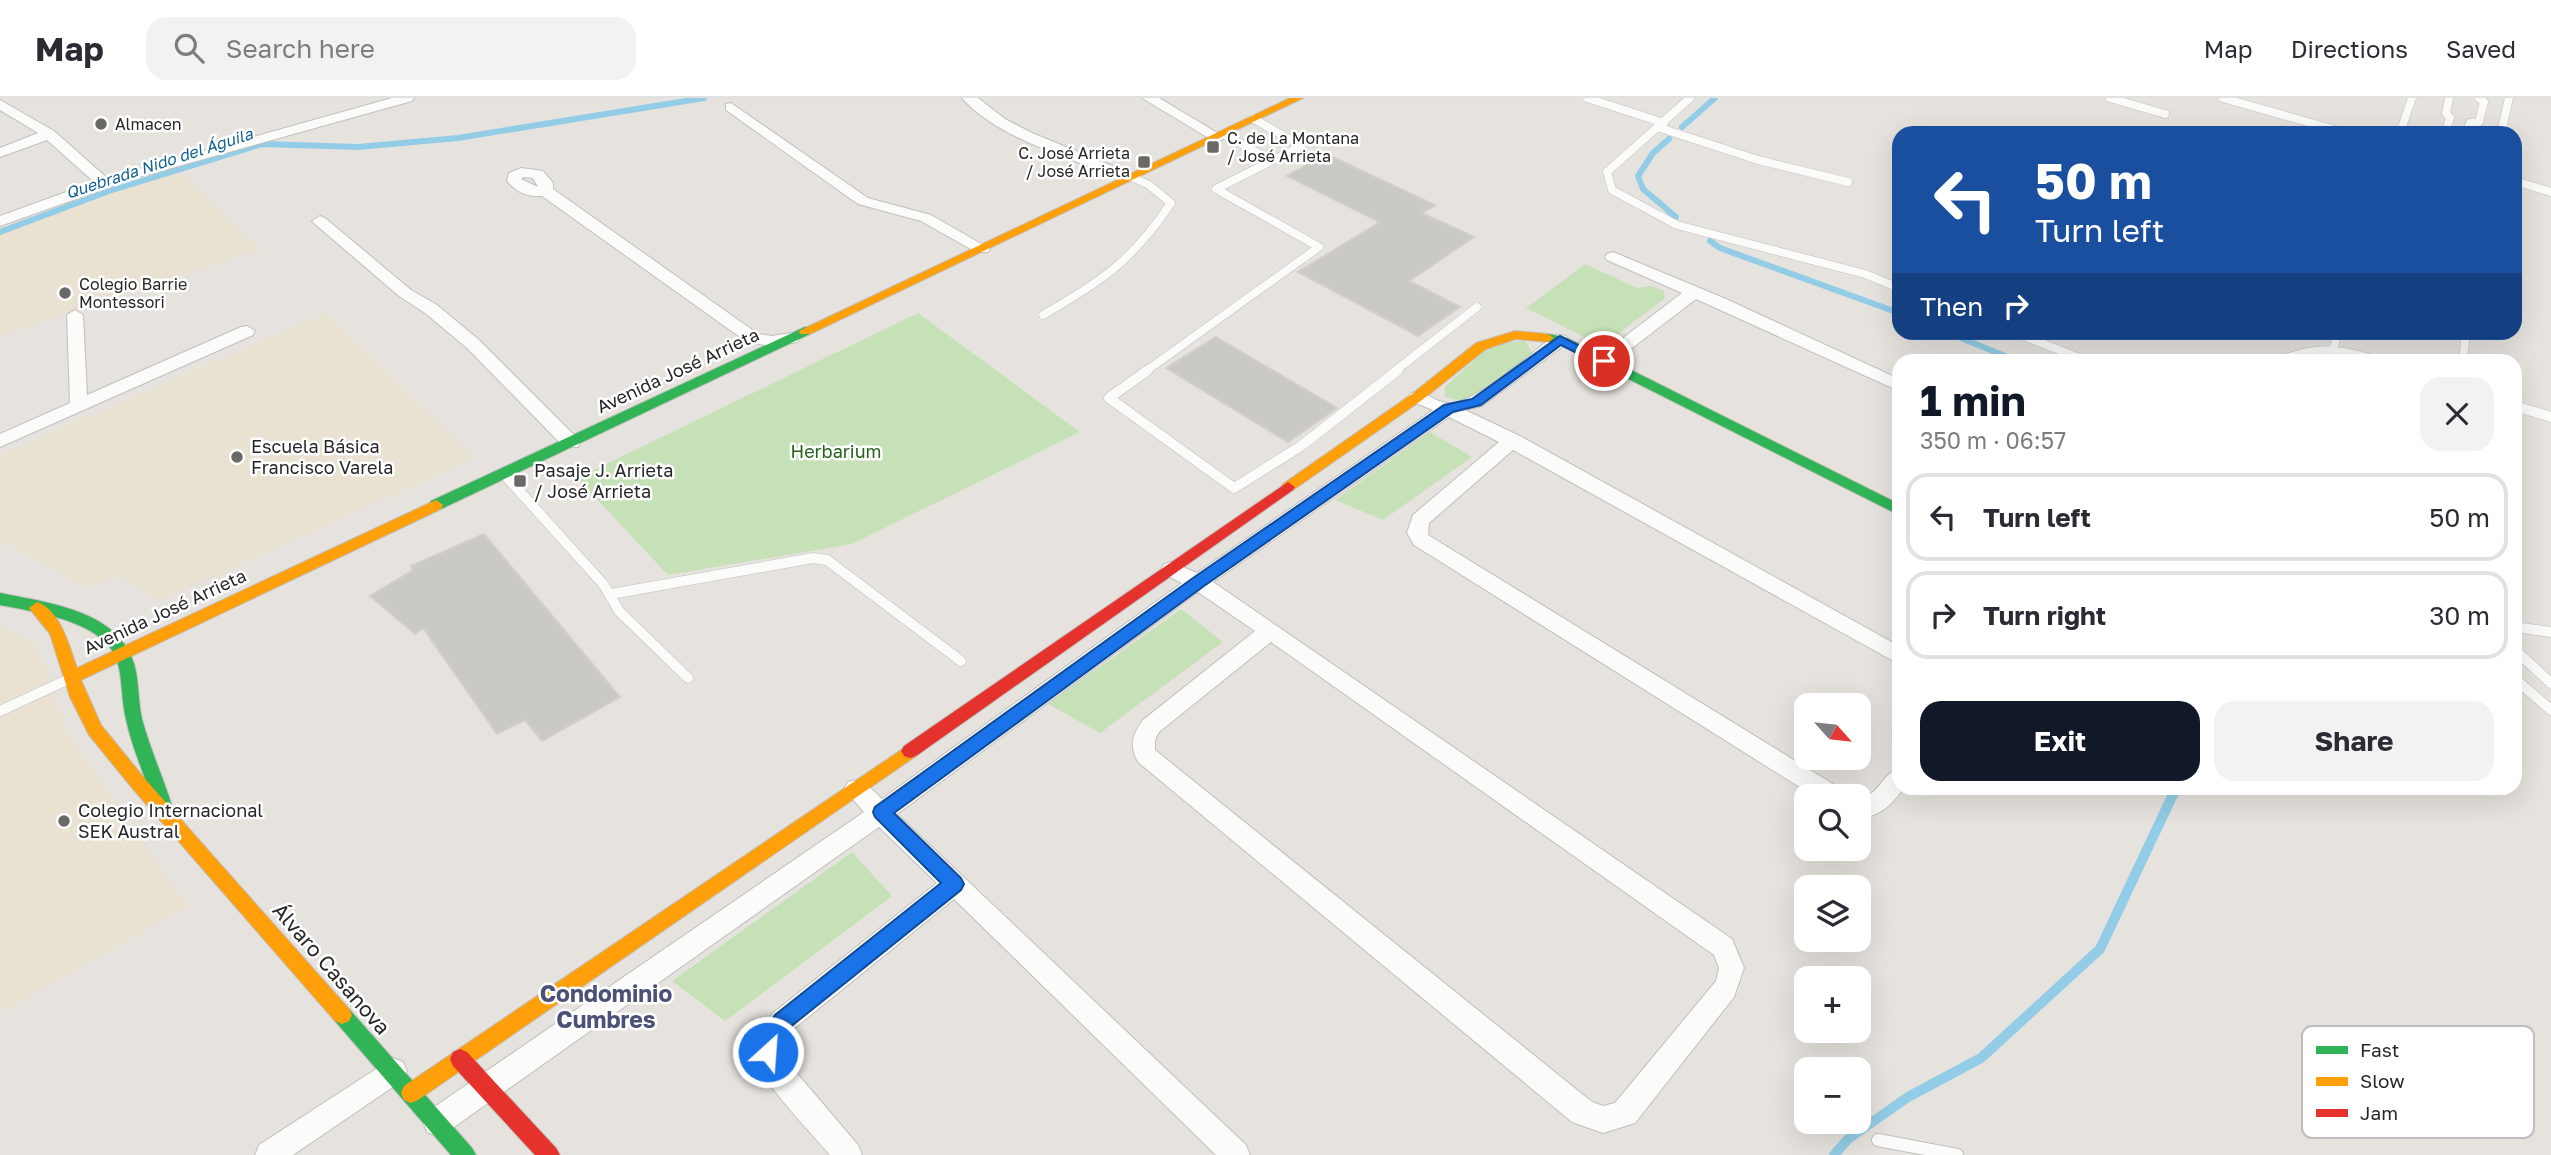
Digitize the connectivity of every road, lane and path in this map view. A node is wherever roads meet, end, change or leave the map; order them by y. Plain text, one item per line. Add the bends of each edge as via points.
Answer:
1 (13, 98) edge
2 (407, 98) edge
3 (969, 98) edge
4 (1149, 98) edge
5 (1298, 98) edge
6 (1587, 98) edge
7 (1690, 98) edge
8 (2110, 98) edge
9 (2222, 98) edge
10 (2412, 98) edge
11 (2449, 98) edge
12 (2479, 98) edge
13 (2509, 98) edge
14 (0, 104) edge
15 (731, 107) dead end
16 (2165, 114) dead end
17 (2450, 118) junction
18 (1254, 119) junction
19 (2470, 123) junction
20 (1662, 126) junction
21 (2321, 126) edge
22 (2402, 126) edge
23 (2447, 126) edge
24 (2469, 126) edge
25 (2503, 126) edge
26 (49, 134) junction
27 (1220, 135) junction
28 (0, 153) edge
29 (1271, 160) junction
30 (1132, 177) junction
31 (1848, 182) dead end
32 (2522, 183) edge
33 (105, 184) junction
34 (545, 191) dead end
35 (2551, 192) edge
36 (0, 221) edge
37 (320, 221) dead end
38 (982, 249) junction
39 (1613, 257) dead end
40 (1892, 285) edge
41 (1693, 292) junction
42 (1477, 307) dead end
43 (75, 314) dead end
44 (1043, 315) dead end
45 (247, 331) dead end
46 (797, 336) junction
47 (753, 338) junction
48 (1560, 340) junction
49 (2034, 340) edge
50 (2336, 340) edge
51 (2334, 347) junction
52 (2070, 354) edge
53 (2296, 354) edge
54 (2357, 354) edge
55 (1604, 361) junction
56 (734, 367) junction
57 (1892, 383) edge
58 (1417, 397) junction
59 (79, 406) junction
60 (1449, 408) junction
61 (2522, 408) edge
62 (2551, 417) edge
63 (1513, 440) junction
64 (0, 441) edge
65 (571, 443) junction
66 (504, 474) junction
67 (1892, 506) edge
68 (1171, 569) junction
69 (1198, 582) junction
70 (611, 594) junction
71 (0, 599) edge
72 (37, 608) junction
73 (2522, 628) edge
74 (1269, 632) junction
75 (2551, 632) edge
76 (1892, 652) edge
77 (123, 653) junction
78 (2522, 656) edge
79 (961, 661) dead end
80 (73, 677) junction
81 (688, 678) dead end
82 (2551, 683) edge
83 (2522, 685) edge
84 (2551, 710) edge
85 (0, 711) edge
86 (1814, 784) edge
87 (1892, 786) edge
88 (856, 789) junction
89 (1871, 808) edge
90 (164, 811) junction
91 (882, 812) junction
92 (954, 884) junction
93 (460, 1059) junction
94 (393, 1071) junction
95 (486, 1086) junction
96 (411, 1093) junction
97 (437, 1122) junction
98 (1878, 1140) dead end
99 (269, 1155) edge
100 (465, 1155) edge
101 (549, 1155) edge
102 (848, 1155) edge
103 (1236, 1155) edge
104 (1957, 1155) edge

1 - 26 street
2 - 33 street
3 - 30 street via 1027,136
4 - 27 street
5 - 18 street, Avenida José Arrieta
6 - 20 lane
7 - 20 lane
8 - 16 lane
9 - 21 lane
10 - 22 lane
11 - 17 lane via 2446,113
12 - 19 lane via 2484,102 2479,122
13 - 25 lane
14 - 26 street
15 - 38 street via 863,201 926,218
17 - 19 lane
17 - 23 lane
18 - 27 street, Avenida José Arrieta
18 - 29 lane via 1301,146
19 - 24 lane
20 - 31 lane via 1758,160
20 - 40 lane via 1608,173 1612,190 1677,225
26 - 28 street
26 - 33 street
27 - 29 lane
27 - 30 street, Avenida José Arrieta
29 - 42 lane via 1216,189 1319,247 1109,398 1222,480 1234,488 1301,446
30 - 38 street, Avenida José Arrieta
30 - 44 lane via 1171,203 1130,258
32 - 35 lane
33 - 36 street
34 - 47 street
37 - 65 street via 473,344
38 - 46 street, Avenida José Arrieta
39 - 41 street
41 - 55 street
41 - 57 street
43 - 59 street
45 - 59 street
46 - 47 street via 772,341
46 - 56 street, Avenida José Arrieta
47 - 56 street via 754,350
48 - 55 street
48 - 58 street via 1526,332 1486,341
48 - 60 street via 1476,402
49 - 52 lane
50 - 51 lane
51 - 53 lane
51 - 54 lane
55 - 67 street
56 - 65 street, Avenida José Arrieta
58 - 60 street
58 - 68 street
59 - 64 street
60 - 63 street
60 - 69 street
61 - 62 lane
63 - 76 street
63 - 86 street via 1420,520 1416,533 1420,540
65 - 66 street, Avenida José Arrieta
66 - 70 lane
66 - 77 street, Avenida José Arrieta
68 - 69 street
68 - 88 street
69 - 74 street
69 - 91 street
70 - 79 lane via 813,558 827,560
70 - 81 lane via 619,611
71 - 72 street
72 - 77 street via 95,625
72 - 80 street, Álvaro Casanova via 57,632
73 - 75 lane
74 - 74 street via 1151,726 1143,740 1146,756 1582,1112 1606,1120 1625,1112 1725,989 1732,966 1723,947
77 - 80 street, Avenida José Arrieta
77 - 90 street, Álvaro Casanova via 135,722
78 - 82 lane
80 - 85 lane
80 - 90 street, Álvaro Casanova via 96,730
83 - 84 lane
87 - 89 street
88 - 91 street
88 - 93 street
90 - 94 street, Álvaro Casanova
91 - 92 street
91 - 95 street
92 - 102 street via 782,1022 772,1037 770,1062
92 - 103 street
93 - 95 street
93 - 96 street
94 - 96 street, Álvaro Casanova
94 - 99 street
95 - 97 street
95 - 101 street
96 - 97 street, Álvaro Casanova
97 - 100 street, Álvaro Casanova
98 - 104 lane

